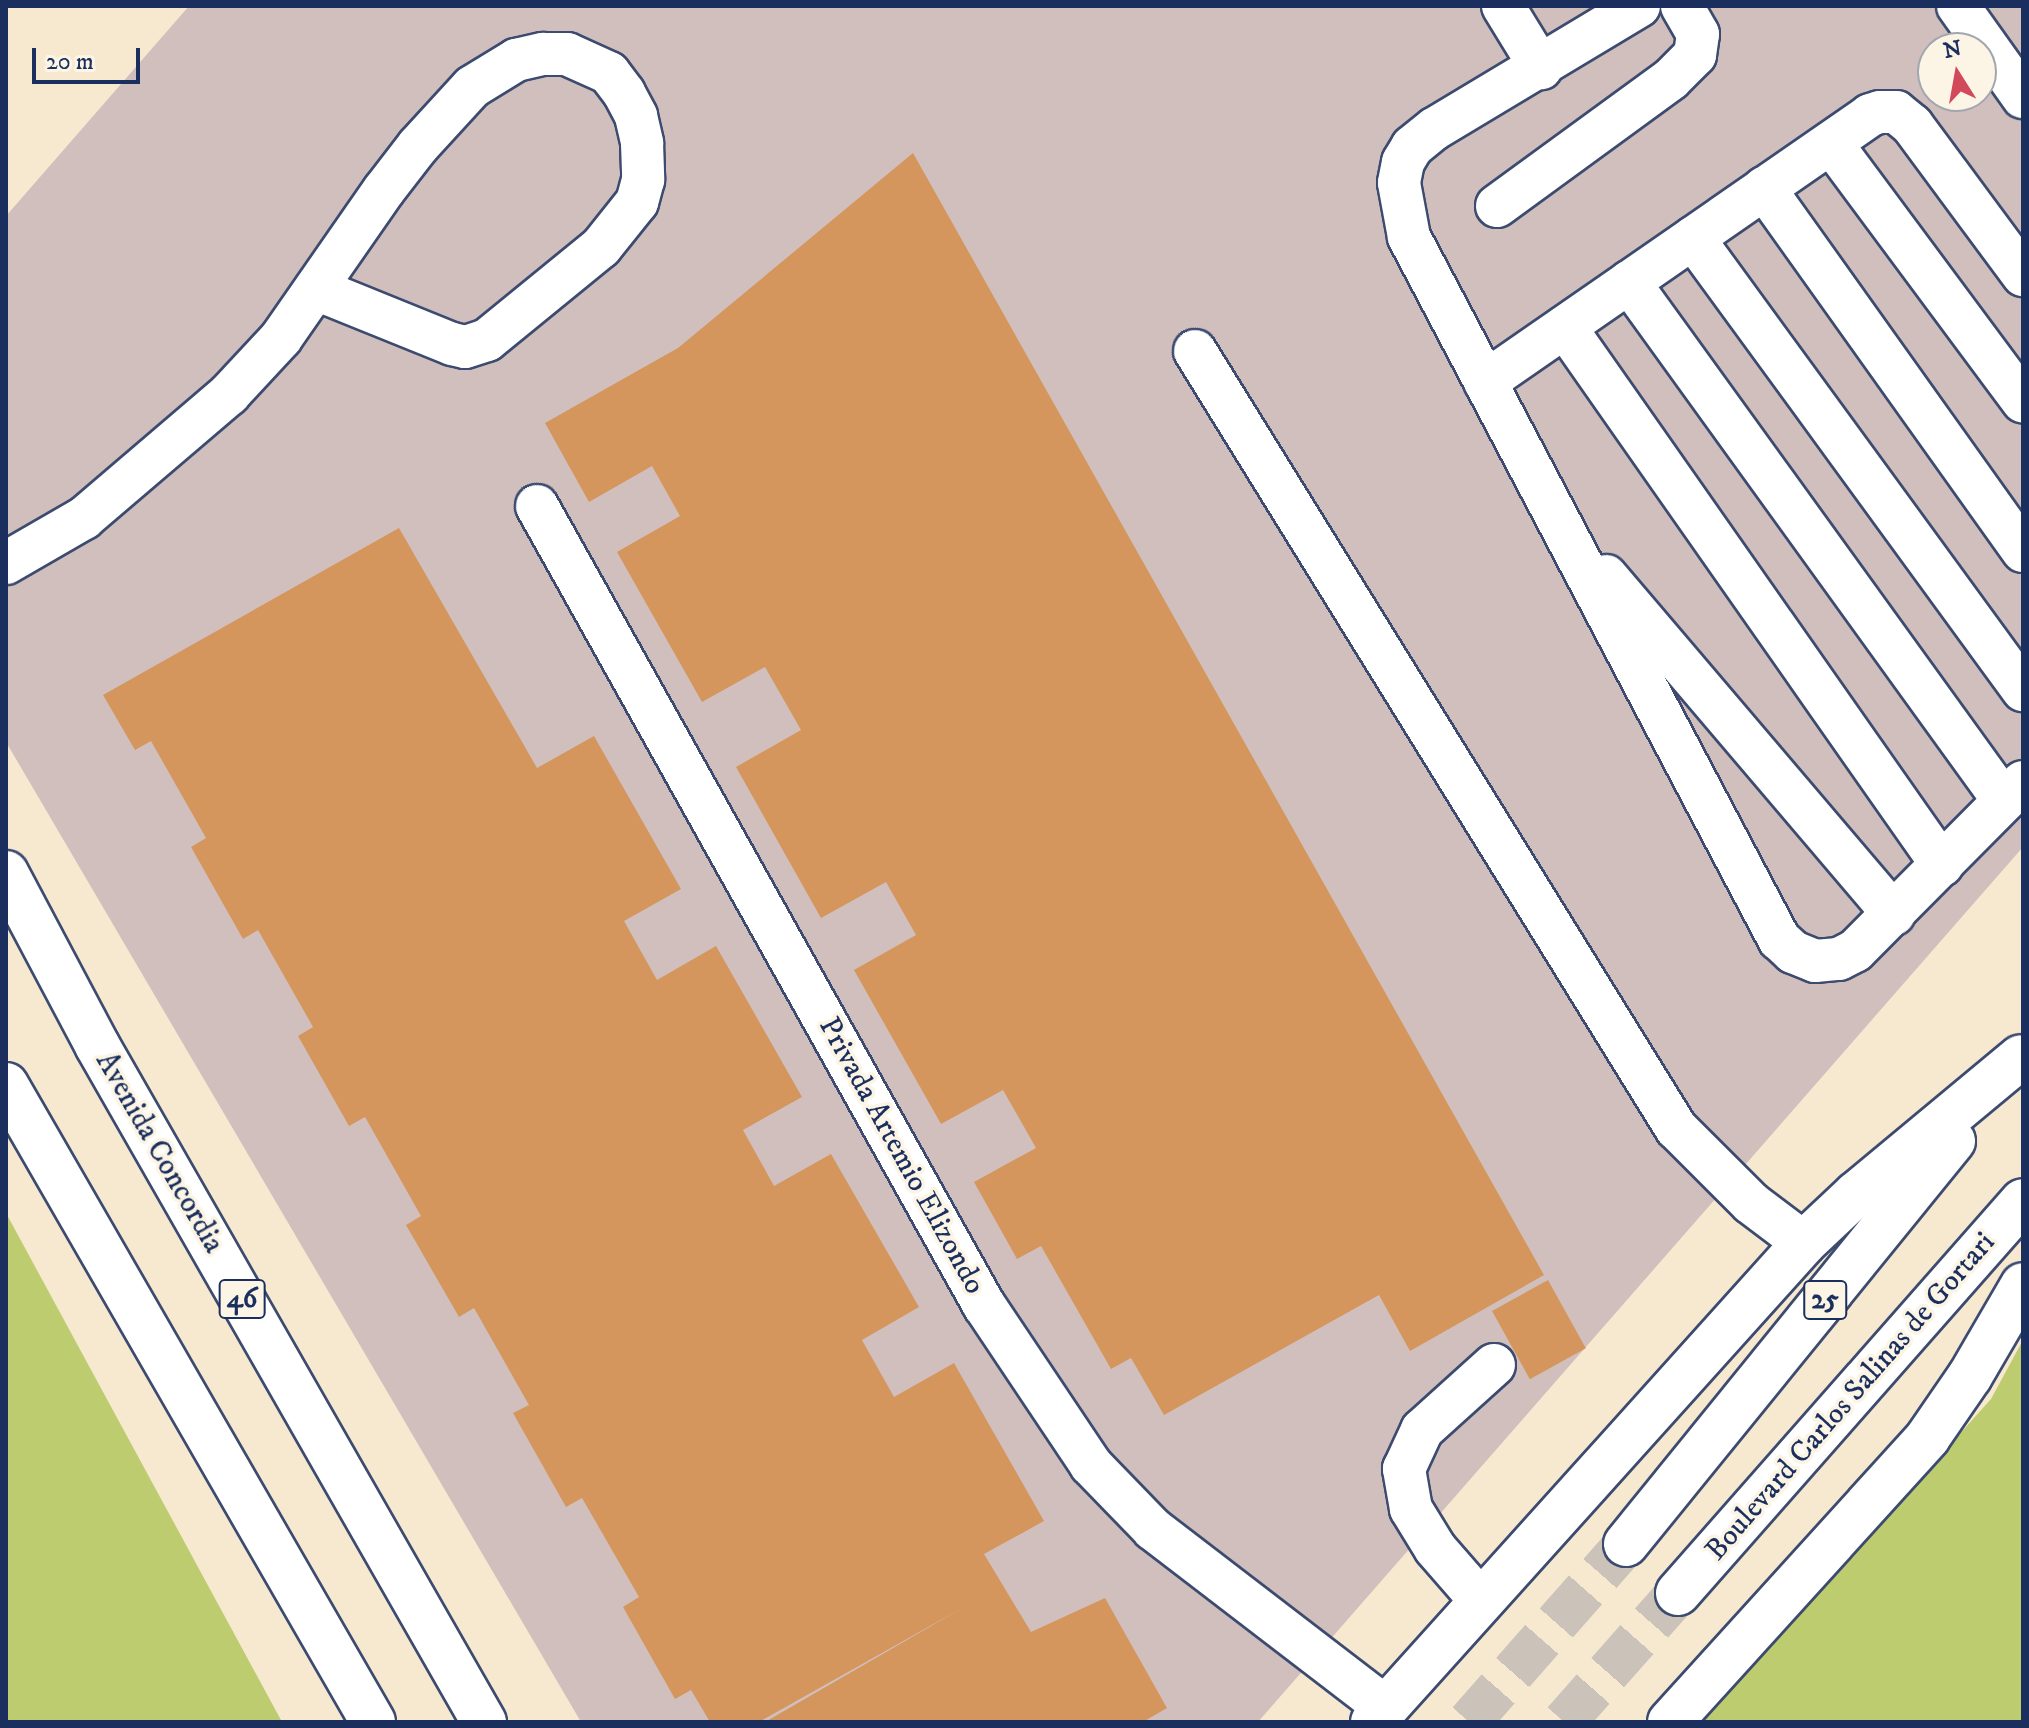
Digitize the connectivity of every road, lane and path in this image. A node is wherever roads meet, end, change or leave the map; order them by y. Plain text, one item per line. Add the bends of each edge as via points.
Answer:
1 (1503, 6) edge
2 (1639, 6) edge
3 (1682, 6) edge
4 (1958, 6) edge
5 (1541, 68) junction
6 (2023, 97) edge
7 (1831, 143) junction
8 (1764, 188) junction
9 (1497, 206) dead end
10 (1693, 238) junction
11 (2023, 275) edge
12 (1629, 282) junction
13 (316, 289) junction
14 (1565, 327) junction
15 (1195, 351) dead end
16 (1485, 382) junction
17 (2023, 402) edge
18 (537, 506) dead end
19 (1556, 517) junction
20 (2023, 551) edge
21 (6, 563) edge
22 (2023, 690) edge
23 (2014, 791) edge
24 (1942, 865) junction
25 (6, 873) edge
26 (1894, 914) junction
27 (2022, 1056) edge
28 (6, 1085) edge
29 (2023, 1201) edge
30 (1804, 1243) junction
31 (2023, 1285) edge
32 (1494, 1365) dead end
33 (1626, 1544) tunnel mouth
34 (1678, 1593) tunnel mouth
35 (1481, 1601) junction
36 (1380, 1715) edge
37 (373, 1722) edge
38 (484, 1722) edge
39 (1670, 1722) edge

1 - 5 lane
2 - 5 lane
3 - 9 lane via 1698,34 1695,55 1671,79
4 - 6 lane
5 - 16 lane via 1434,129 1412,147 1401,173 1409,237
7 - 8 lane
7 - 11 lane via 1870,115 1903,115
7 - 17 lane
8 - 10 lane
8 - 20 lane
10 - 12 lane
10 - 22 lane
12 - 14 lane
12 - 23 lane
13 - 13 lane via 418,146 491,73 516,60 567,54 609,73 624,93 642,143 643,180 637,202 601,247 487,340 465,347 452,344
13 - 21 lane via 281,338 229,394 84,518
14 - 16 lane
14 - 24 lane
15 - 30 lane via 1676,1128 1751,1203
16 - 19 lane
18 - 36 lane, Privada Artemio Elizondo via 984,1305 1091,1465 1153,1529
19 - 26 lane
19 - 26 lane via 1779,939 1815,961 1839,959
23 - 24 lane
24 - 26 lane
25 - 38 main road, Avenida Concordia / 46 via 97,1045
27 - 30 main road
27 - 33 main road, 25
28 - 37 main road
29 - 34 main road, Boulevard Carlos Salinas de Gortari
30 - 35 main road
31 - 39 main road via 1928,1437
32 - 35 lane via 1422,1430 1404,1469 1411,1509 1435,1548
35 - 36 main road

